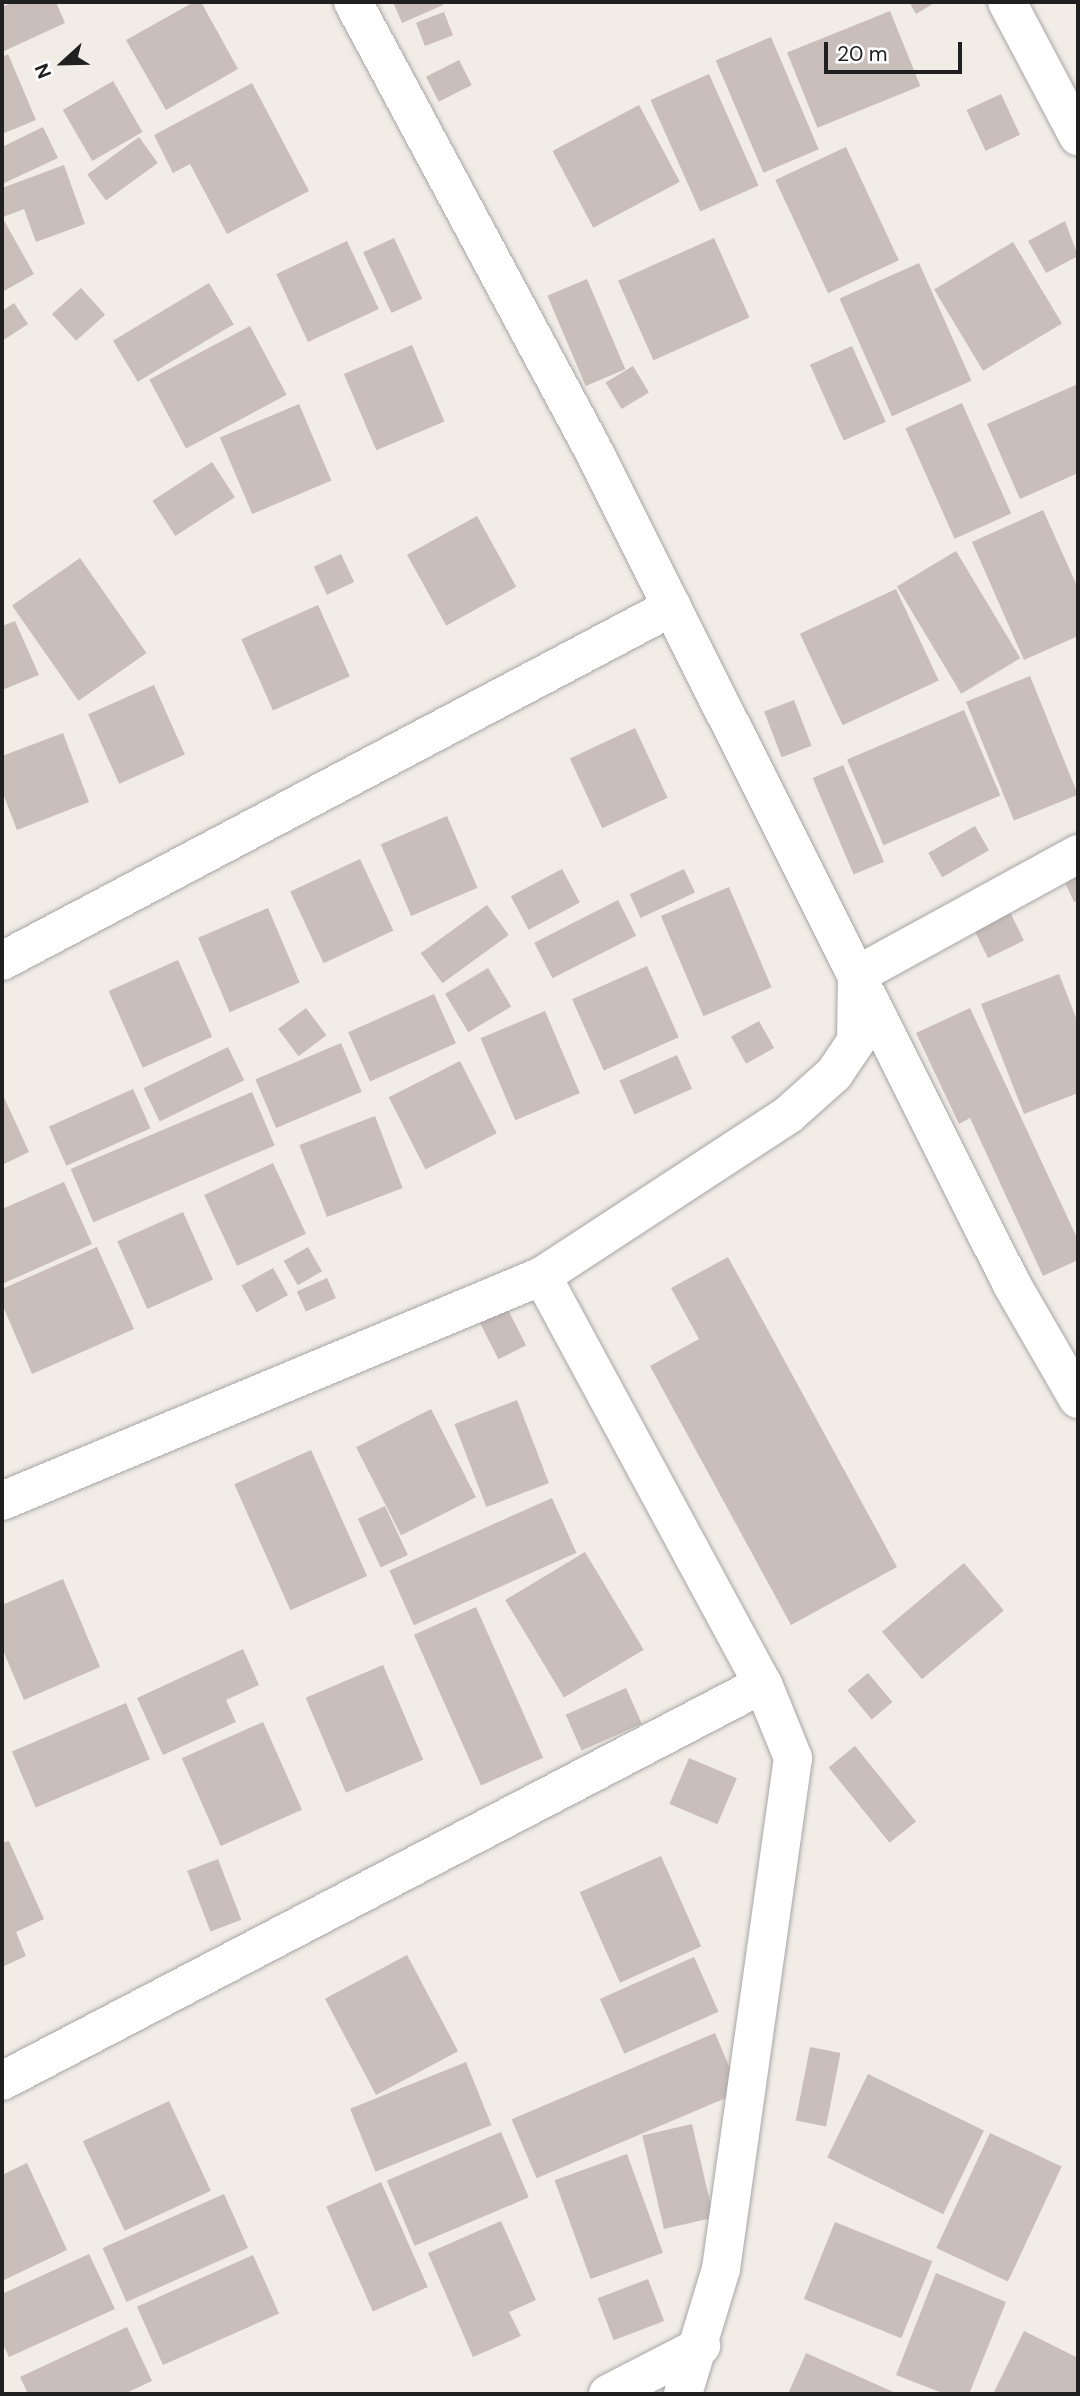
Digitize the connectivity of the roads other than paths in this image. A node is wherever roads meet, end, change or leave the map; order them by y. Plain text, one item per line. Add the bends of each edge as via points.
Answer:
1 (353, 2) edge
2 (1007, 2) edge
3 (1078, 136) edge
4 (672, 607) junction
5 (1078, 853) edge
6 (2, 961) edge
7 (857, 975) junction
8 (542, 1276) junction
9 (1078, 1399) edge
10 (2, 1499) edge
11 (763, 1684) junction
12 (2, 2081) edge
13 (701, 2346) junction
14 (608, 2394) edge
15 (683, 2394) edge

1 - 4 street
2 - 3 street
4 - 6 street
4 - 7 street
5 - 7 street
7 - 8 street via 856,1041 834,1074 788,1115
7 - 9 street via 1011,1283
8 - 10 street
8 - 11 street
11 - 12 street
11 - 13 street via 791,1749 791,1789 721,2269
13 - 14 street
13 - 15 street

